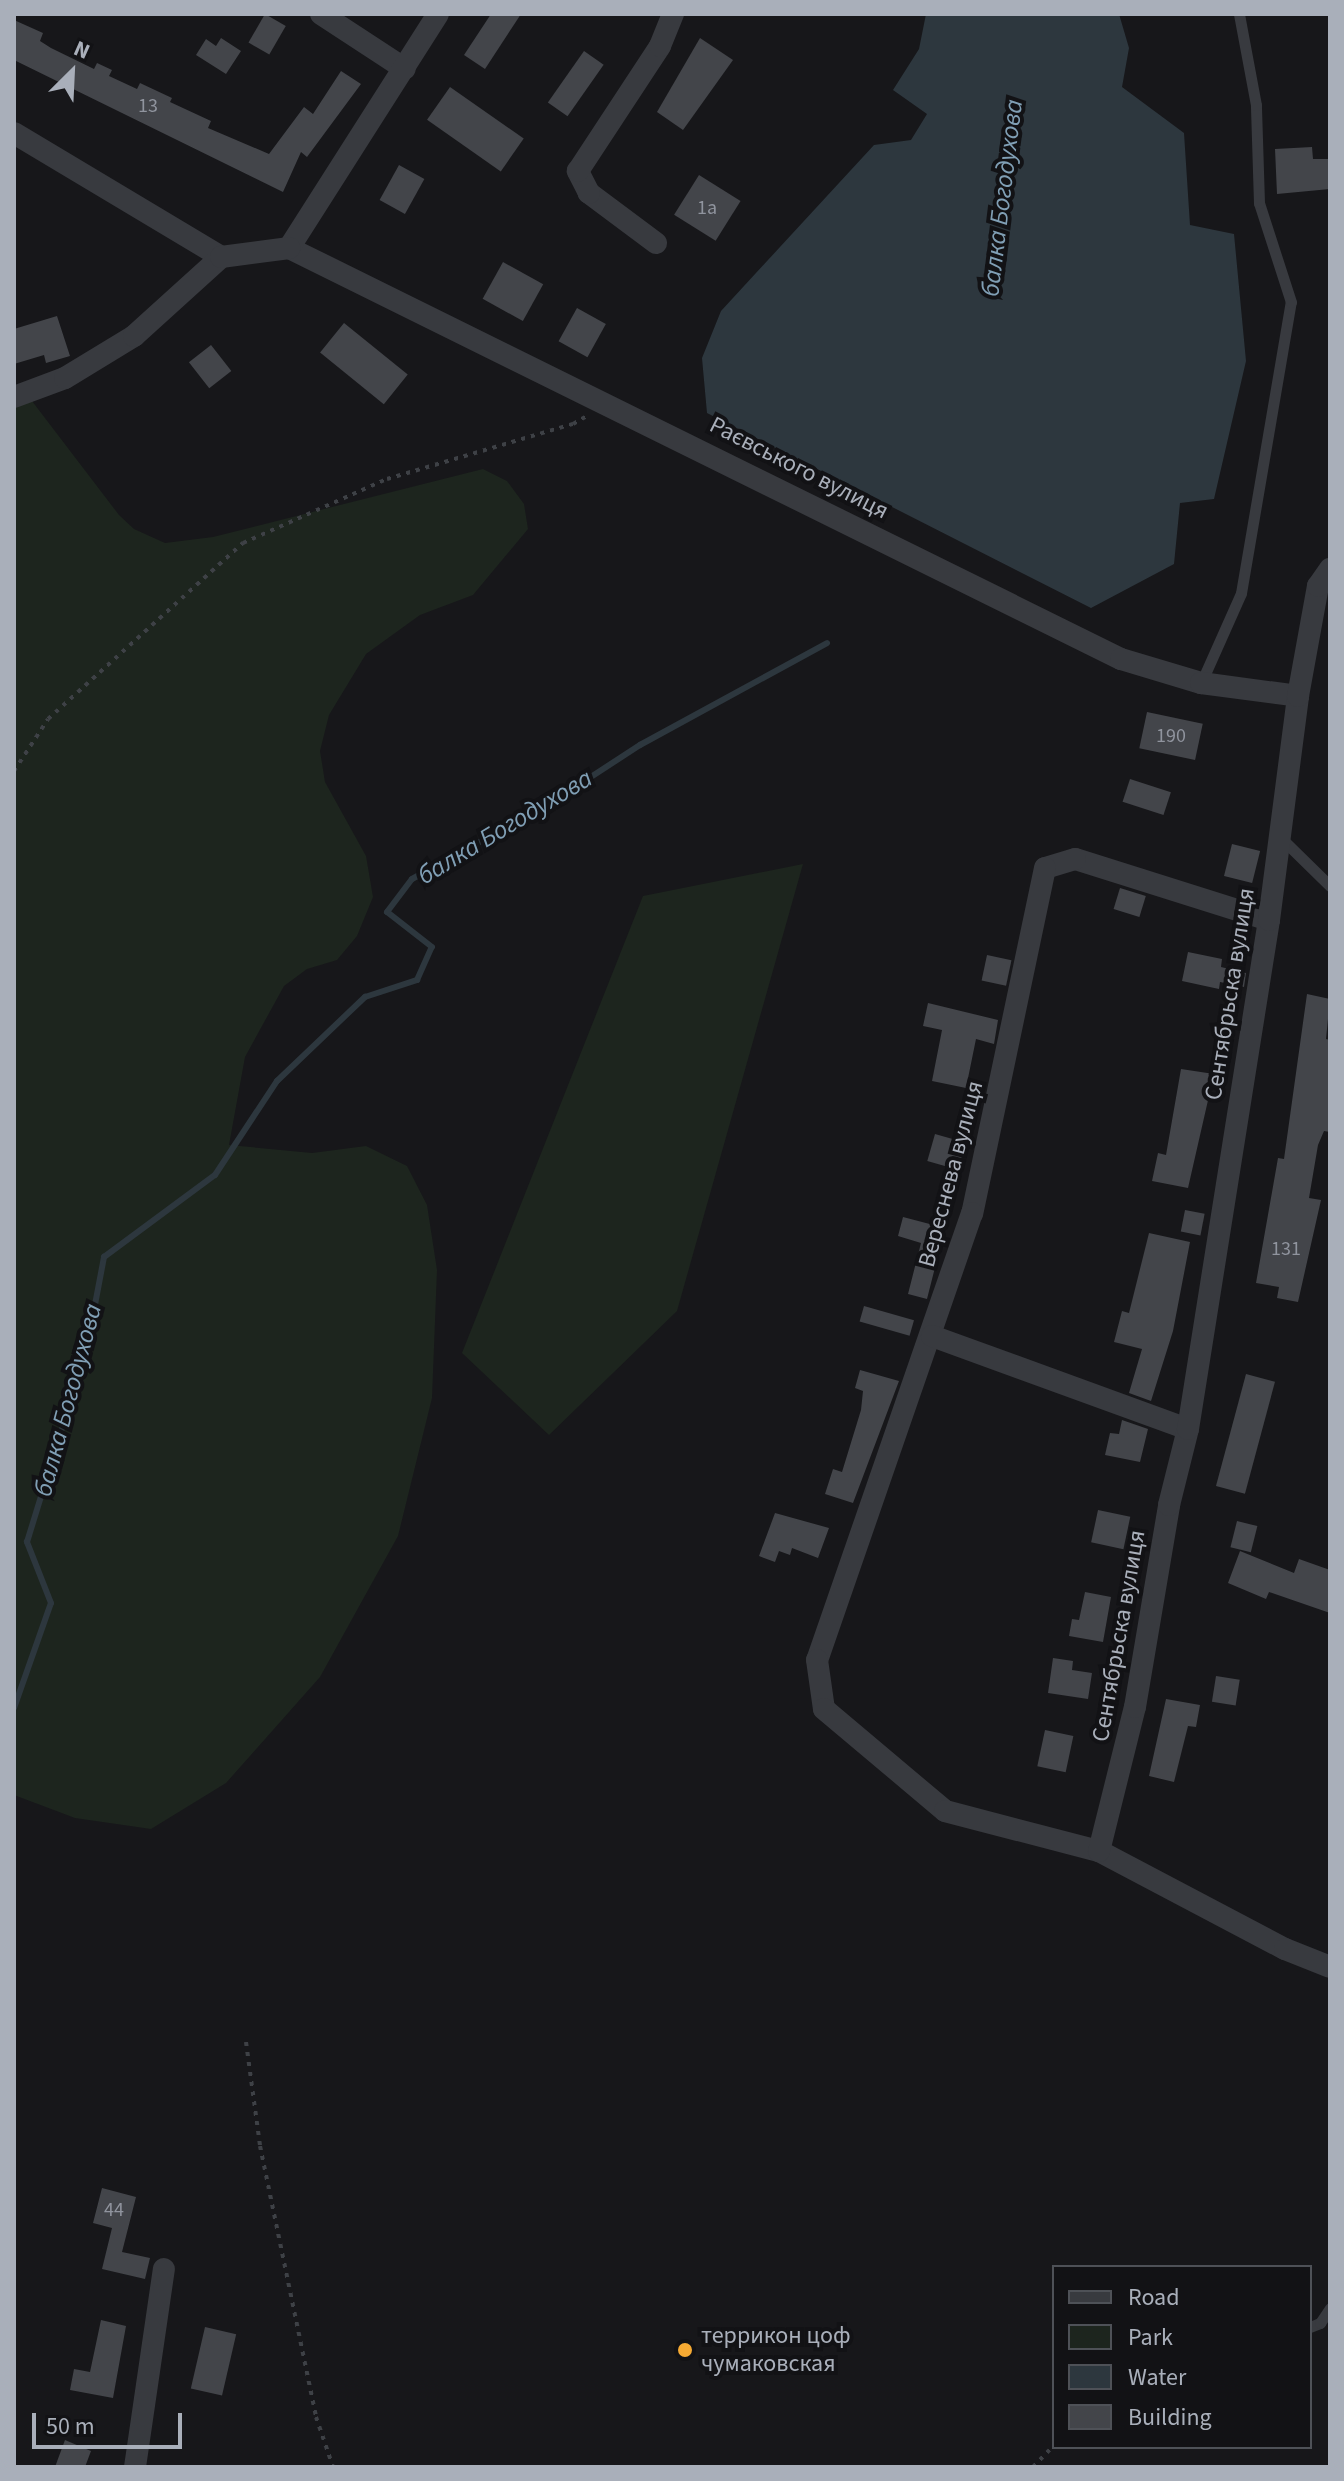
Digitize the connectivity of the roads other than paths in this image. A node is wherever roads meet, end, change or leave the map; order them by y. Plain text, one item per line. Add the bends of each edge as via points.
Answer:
1 (321, 14) edge
2 (438, 14) edge
3 (673, 14) edge
4 (1239, 14) edge
5 (405, 69) junction
6 (14, 133) edge
7 (656, 243) dead end
8 (289, 248) junction
9 (221, 257) junction
10 (14, 397) edge
11 (1330, 569) edge
12 (1201, 683) junction
13 (1298, 696) junction
14 (1280, 837) junction
15 (1330, 886) edge
16 (1269, 920) junction
17 (932, 1336) junction
18 (1188, 1429) junction
19 (1099, 1851) junction
20 (1330, 1967) edge
21 (164, 2269) dead end
22 (1330, 2308) edge
23 (1312, 2325) edge
24 (135, 2467) edge

1 - 5 street
2 - 5 street
3 - 7 street via 660,46 578,171 589,193
4 - 12 lane via 1256,105 1259,203 1291,302 1241,593
5 - 8 street
6 - 9 street
8 - 9 street
8 - 12 street, Раєвського вулиця via 470,340 610,402 1121,659
9 - 10 street via 134,336 65,378
11 - 13 street, Сентябрьска вулиця via 1318,586
12 - 13 street, Раєвського вулиця
13 - 14 street, Сентябрьска вулиця
14 - 15 lane
14 - 16 street, Сентябрьска вулиця
16 - 17 street, Вереснева вулиця via 1075,859 1045,868 972,1213
16 - 18 street, Сентябрьска вулиця
17 - 18 street
17 - 19 street, Вереснева вулиця via 817,1660 824,1709 945,1811
18 - 19 street, Сентябрьска вулиця via 1169,1505 1135,1707
19 - 20 street via 1285,1949
21 - 24 street
22 - 23 lane

